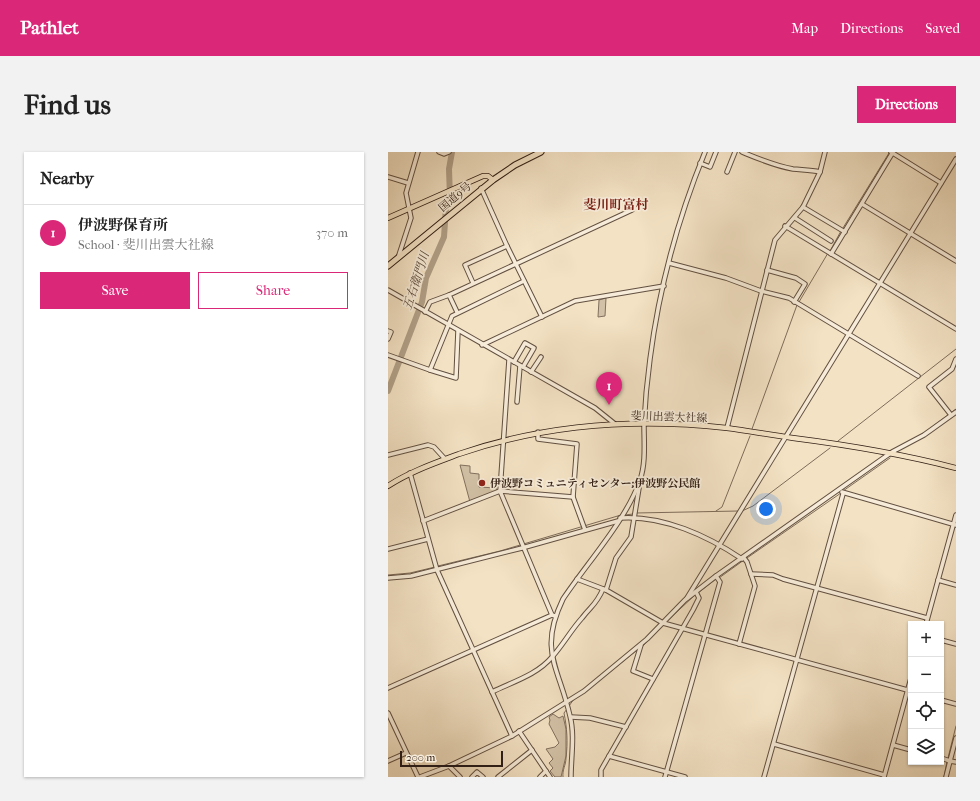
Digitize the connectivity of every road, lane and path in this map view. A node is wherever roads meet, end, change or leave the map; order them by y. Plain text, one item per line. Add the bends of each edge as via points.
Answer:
1 (418, 152) edge
2 (439, 152) edge
3 (450, 152) edge
4 (539, 152) edge
5 (705, 152) edge
6 (716, 152) edge
7 (735, 152) edge
8 (742, 152) edge
9 (825, 152) edge
10 (892, 152) edge
11 (956, 159) edge
12 (700, 163) junction
13 (727, 172) dead end
14 (820, 172) junction
15 (388, 178) edge
16 (493, 180) junction
17 (408, 183) junction
18 (942, 183) junction
19 (482, 188) junction
20 (862, 204) junction
21 (803, 207) junction
22 (410, 208) junction
23 (632, 210) dead end
24 (388, 218) edge
25 (795, 218) junction
26 (785, 226) junction
27 (845, 232) junction
28 (911, 233) junction
29 (831, 241) dead end
30 (507, 246) junction
31 (832, 254) junction
32 (398, 258) junction
33 (956, 261) edge
34 (516, 264) junction
35 (669, 264) junction
36 (388, 266) edge
37 (767, 270) junction
38 (524, 281) junction
39 (473, 283) junction
40 (880, 283) junction
41 (664, 286) junction
42 (388, 290) edge
43 (761, 291) junction
44 (449, 295) junction
45 (794, 302) junction
46 (425, 312) junction
47 (457, 312) junction
48 (542, 317) junction
49 (447, 325) junction
50 (956, 329) edge
51 (388, 331) edge
52 (458, 331) junction
53 (849, 334) junction
54 (388, 339) edge
55 (482, 344) junction
56 (388, 355) edge
57 (541, 357) dead end
58 (956, 359) edge
59 (509, 360) junction
60 (514, 362) junction
61 (521, 366) junction
62 (430, 370) junction
63 (531, 372) junction
64 (918, 376) dead end
65 (517, 402) dead end
66 (956, 412) edge
67 (951, 415) junction
68 (615, 424) junction
69 (644, 424) junction
70 (727, 428) junction
71 (538, 432) junction
72 (786, 437) junction
73 (503, 441) junction
74 (892, 452) junction
75 (388, 455) edge
76 (446, 459) junction
77 (956, 468) edge
78 (410, 474) junction
79 (639, 483) junction
80 (388, 486) edge
81 (840, 490) junction
82 (500, 491) junction
83 (843, 494) junction
84 (573, 497) junction
85 (956, 515) edge
86 (636, 517) junction
87 (619, 520) junction
88 (423, 521) junction
89 (955, 525) edge
90 (585, 530) junction
91 (428, 539) junction
92 (721, 545) junction
93 (522, 548) junction
94 (388, 549) edge
95 (743, 558) junction
96 (437, 570) junction
97 (751, 574) junction
98 (716, 576) junction
99 (388, 578) edge
100 (577, 579) junction
101 (938, 580) junction
102 (956, 585) edge
103 (817, 588) junction
104 (605, 589) junction
105 (696, 592) junction
106 (685, 600) junction
107 (553, 615) junction
108 (927, 618) junction
109 (926, 621) edge
110 (663, 623) junction
111 (683, 628) junction
112 (705, 634) junction
113 (944, 641) edge
114 (642, 644) junction
115 (739, 644) junction
116 (956, 644) edge
117 (473, 650) junction
118 (552, 658) junction
119 (797, 660) junction
120 (653, 679) junction
121 (388, 688) edge
122 (908, 691) edge
123 (492, 692) junction
124 (908, 693) edge
125 (944, 701) edge
126 (566, 702) junction
127 (956, 704) edge
128 (388, 713) edge
129 (571, 717) junction
130 (626, 727) junction
131 (519, 731) junction
132 (512, 736) junction
133 (956, 738) edge
134 (774, 744) junction
135 (893, 745) junction
136 (908, 749) edge
137 (532, 750) junction
138 (406, 753) junction
139 (609, 756) junction
140 (944, 759) edge
141 (950, 760) junction
142 (388, 761) edge
143 (956, 762) edge
144 (449, 766) junction
145 (546, 771) junction
146 (667, 772) junction
147 (884, 776) edge
148 (419, 777) edge
149 (460, 777) edge
150 (472, 777) edge
151 (483, 777) edge
152 (498, 777) edge
153 (540, 777) edge
154 (550, 777) edge
155 (571, 777) edge
156 (601, 777) edge
157 (665, 777) edge
158 (685, 777) edge
159 (764, 777) edge
160 (946, 777) edge

1 - 17 street
2 - 3 street
4 - 16 highway, 国道9号
5 - 12 street
6 - 12 street via 710,167
7 - 13 street
8 - 14 street via 768,163
9 - 14 street
10 - 18 street
10 - 20 street
11 - 18 street
12 - 35 street via 679,222
14 - 21 street
15 - 17 street
16 - 19 highway, 国道9号
16 - 22 main road via 483,176
17 - 22 street via 406,193
18 - 28 street
19 - 30 street
19 - 32 highway, 国道9号
20 - 27 street
20 - 28 street
21 - 25 street
21 - 27 street
22 - 24 main road
22 - 32 street via 411,218
23 - 34 street
25 - 26 street
25 - 29 street
26 - 31 street
26 - 37 street via 775,240
27 - 31 street
28 - 33 street
28 - 40 street
30 - 34 street
30 - 39 street via 465,265
31 - 40 street
32 - 36 highway, 国道9号
34 - 38 street
34 - 39 street
35 - 41 street
35 - 43 street via 726,278
37 - 43 street
37 - 45 street via 796,278 805,284
38 - 47 street
38 - 48 street
39 - 44 street
40 - 50 street
40 - 53 street
41 - 48 street via 575,301
41 - 69 street via 650,359
42 - 46 street
43 - 45 street
43 - 70 street
44 - 46 street via 430,302
44 - 47 street
45 - 53 street
46 - 49 street
47 - 49 street
48 - 55 street
49 - 52 street
49 - 62 street
51 - 54 street
52 - 55 street
52 - 62 street via 456,378
53 - 64 street
53 - 72 street
55 - 59 street
56 - 62 street
57 - 63 street
58 - 67 street via 952,368 929,386
59 - 60 street
59 - 73 street
60 - 61 street
60 - 61 street via 525,342 534,348
61 - 63 street
61 - 65 street
63 - 68 street via 595,408
66 - 67 street
67 - 74 street via 924,435
68 - 69 main road, 斐川出雲大社線
68 - 71 main road, 斐川出雲大社線
69 - 70 main road, 斐川出雲大社線
69 - 79 street via 644,462
70 - 72 main road, 斐川出雲大社線
71 - 73 main road, 斐川出雲大社線
71 - 84 street via 538,439 577,444
72 - 74 main road, 斐川出雲大社線
72 - 92 street
73 - 76 main road, 斐川出雲大社線
73 - 82 street
74 - 77 main road, 斐川出雲大社線
74 - 81 street
75 - 76 street via 428,445 434,447
76 - 78 main road, 斐川出雲大社線
78 - 80 main road, 斐川出雲大社線
78 - 88 street
79 - 86 street
79 - 87 street via 631,503
81 - 83 street
81 - 95 street
82 - 84 street
82 - 88 street
82 - 93 street
83 - 89 street
83 - 103 street
84 - 90 street
85 - 89 street
86 - 87 street
86 - 92 street via 690,531
86 - 104 street via 631,537 616,558
87 - 90 street
87 - 100 street
88 - 91 street
89 - 101 street
90 - 93 street
91 - 94 street
91 - 96 street
92 - 95 street
92 - 106 street
93 - 96 street
93 - 107 street
95 - 97 street
95 - 98 street
96 - 99 street
96 - 117 street
97 - 103 street via 773,574
97 - 115 street via 755,586
98 - 105 street
98 - 112 street via 720,582
100 - 104 street
100 - 107 street
101 - 102 street
101 - 108 street
103 - 108 street
103 - 119 street
104 - 110 street
104 - 118 street
105 - 106 street
105 - 111 street via 699,598
106 - 110 street
107 - 117 street
107 - 118 street
108 - 109 street
110 - 111 street
110 - 114 street
111 - 112 street
111 - 120 street
112 - 115 street
112 - 146 street
113 - 116 street
114 - 120 street via 633,671
114 - 126 street via 584,691
115 - 119 street
117 - 121 street
117 - 123 street
118 - 123 street via 530,675
118 - 126 street
119 - 122 street
119 - 134 street
120 - 130 street
123 - 132 street
124 - 135 street
125 - 127 street
126 - 129 street
126 - 131 street
128 - 138 street
129 - 130 street via 590,718
129 - 155 street
130 - 139 street
131 - 132 street
131 - 137 street
132 - 144 street
133 - 141 street
134 - 147 street
134 - 159 street
135 - 136 street
135 - 147 street
137 - 145 street
137 - 152 street
138 - 142 street
138 - 148 street
139 - 146 street
139 - 156 street via 601,770
140 - 141 street
141 - 143 street
141 - 160 street
144 - 148 street
144 - 149 street
145 - 153 street
145 - 154 street
146 - 157 street
146 - 158 street
150 - 151 street via 477,772

